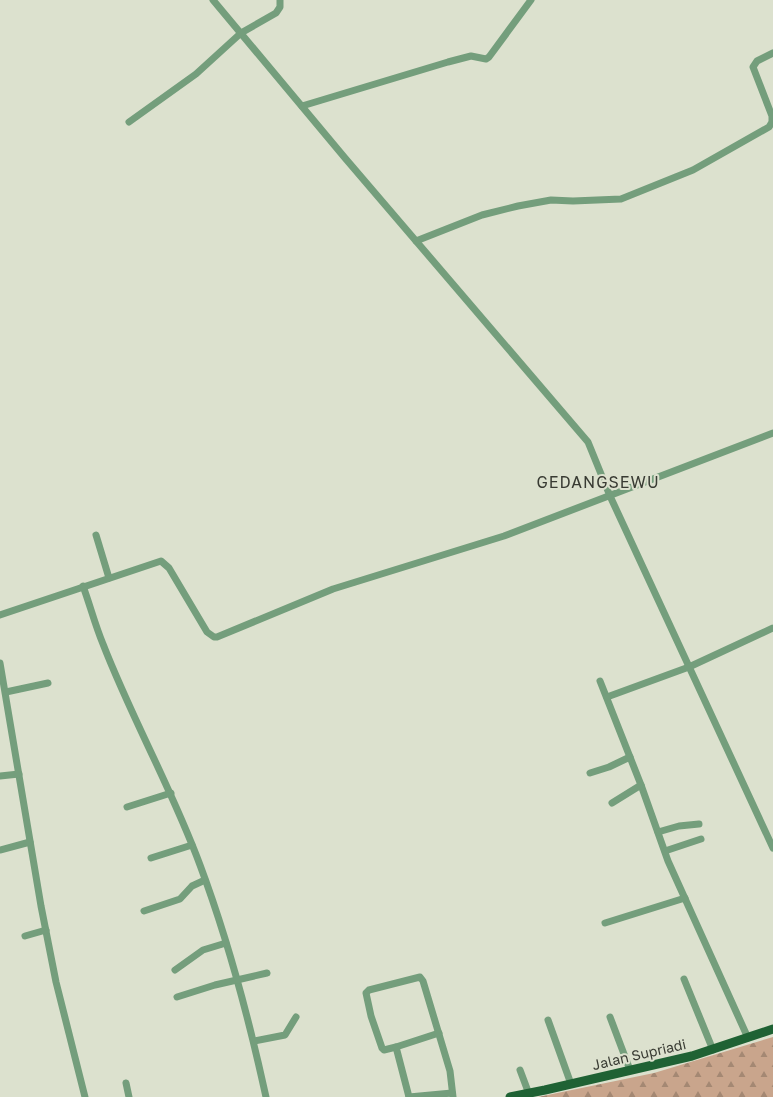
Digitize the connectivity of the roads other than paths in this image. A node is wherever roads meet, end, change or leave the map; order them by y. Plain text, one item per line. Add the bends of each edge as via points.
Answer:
1 (213, 0) edge
2 (280, 0) edge
3 (531, 0) edge
4 (241, 33) junction
5 (773, 53) edge
6 (302, 106) junction
7 (128, 122) dead end
8 (416, 241) junction
9 (773, 433) edge
10 (610, 496) junction
11 (96, 535) dead end
12 (109, 578) junction
13 (83, 586) junction
14 (0, 615) edge
15 (773, 628) edge
16 (0, 663) edge
17 (689, 667) junction
18 (600, 681) dead end
19 (48, 683) dead end
20 (6, 692) junction
21 (607, 698) junction
22 (630, 757) junction
23 (590, 773) dead end
24 (20, 774) junction
25 (0, 776) edge
26 (641, 786) junction
27 (171, 794) junction
28 (612, 803) dead end
29 (128, 807) dead end
30 (699, 824) dead end
31 (658, 832) junction
32 (700, 839) dead end
33 (30, 842) junction
34 (192, 845) junction
35 (773, 848) edge
36 (0, 850) edge
37 (665, 851) junction
38 (151, 858) dead end
39 (205, 880) junction
40 (685, 898) junction
41 (144, 912) dead end
42 (605, 923) dead end
43 (46, 930) junction
44 (26, 936) dead end
45 (226, 943) junction
46 (175, 970) dead end
47 (267, 972) dead end
48 (684, 979) dead end
49 (237, 980) junction
50 (177, 997) dead end
51 (296, 1017) dead end
52 (610, 1017) dead end
53 (548, 1020) dead end
54 (773, 1029) edge
55 (439, 1033) junction
56 (748, 1038) junction
57 (254, 1041) junction
58 (396, 1047) junction
59 (714, 1050) junction
60 (520, 1070) dead end
61 (630, 1070) junction
62 (126, 1083) dead end
63 (571, 1084) junction
64 (530, 1094) junction
65 (452, 1095) edge
66 (85, 1097) edge
67 (129, 1097) edge
68 (266, 1097) edge
69 (409, 1097) edge
70 (510, 1097) edge

1 - 4 street
2 - 4 street via 280,7 276,12
3 - 6 street via 489,57 470,56
4 - 6 street
4 - 7 street via 196,74
5 - 8 street via 757,61 753,67 772,116 769,127 693,170 621,199 550,200 525,205 482,215
6 - 8 street
8 - 10 street via 588,442
9 - 10 street
10 - 12 street via 504,536 333,590 217,637 207,632 169,568 161,561
10 - 17 street
11 - 12 street
12 - 13 street
13 - 14 street
13 - 27 street via 102,643
15 - 17 street
16 - 20 street
17 - 21 street
17 - 35 street
18 - 21 street
19 - 20 street
20 - 24 street
21 - 22 street
22 - 23 street
22 - 26 street
24 - 25 street
24 - 33 street
26 - 28 street
26 - 31 street
27 - 29 street
27 - 34 street
30 - 31 street
31 - 37 street
32 - 37 street
33 - 36 street
33 - 43 street
34 - 38 street
34 - 39 street
37 - 40 street
39 - 41 street via 192,886 180,899
39 - 45 street
40 - 42 street
40 - 56 street
43 - 44 street
43 - 66 street via 56,982
45 - 46 street via 203,950
45 - 49 street
47 - 49 street
48 - 59 street
49 - 50 street via 215,984
49 - 57 street
51 - 57 street via 284,1035
52 - 61 street
53 - 63 street
54 - 56 main road, Jalan Supriadi
55 - 58 street
55 - 58 street via 420,977 367,990 371,1016 382,1048 384,1050
55 - 65 street via 450,1071
56 - 59 main road, Jalan Supriadi
57 - 68 street
58 - 69 street
59 - 61 main road, Jalan Supriadi
60 - 64 street
61 - 63 main road, Jalan Supriadi
62 - 67 street
63 - 64 main road, Jalan Supriadi
64 - 70 main road, Jalan Supriadi
65 - 69 street

